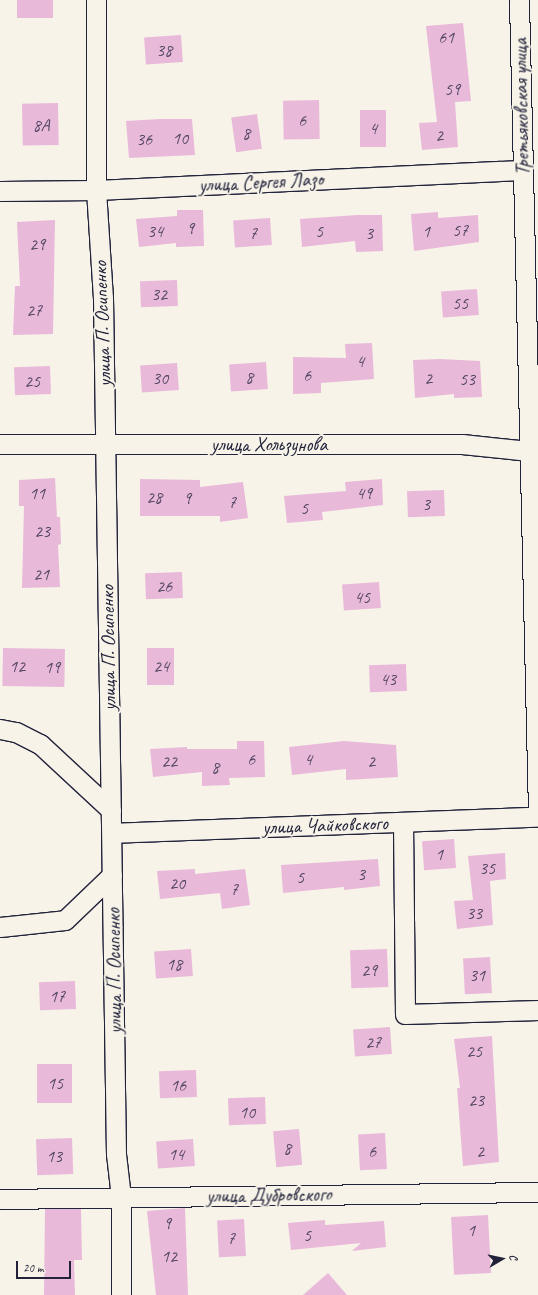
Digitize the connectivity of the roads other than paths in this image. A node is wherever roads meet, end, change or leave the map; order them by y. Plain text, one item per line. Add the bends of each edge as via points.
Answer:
1 (96, 0) edge
2 (519, 0) edge
3 (522, 170) junction
4 (96, 190) junction
5 (0, 191) edge
6 (104, 443) junction
7 (0, 444) edge
8 (533, 452) edge
9 (536, 637) edge
10 (0, 729) edge
11 (111, 810) junction
12 (538, 815) edge
13 (403, 822) junction
14 (112, 833) junction
15 (112, 874) junction
16 (0, 927) edge
17 (538, 1010) edge
18 (538, 1192) edge
19 (121, 1197) junction
20 (0, 1199) edge
21 (121, 1295) edge

1 - 4 street, улица П. Осипенко
2 - 3 street, Третьяковская улица
3 - 4 street, улица Сергея Лазо
3 - 8 street, Третьяковская улица
4 - 5 street, улица Сергея Лазо
4 - 6 street, улица П. Осипенко via 103,298
6 - 7 street, улица Хользунова
6 - 8 street, улица Хользунова via 462,444
6 - 11 street, улица П. Осипенко
8 - 9 street, Третьяковская улица
9 - 12 street, Третьяковская улица
10 - 11 street via 16,732 40,744
11 - 14 street, улица П. Осипенко
12 - 13 street, улица Чайковского
13 - 14 street, улица Чайковского
13 - 17 street via 405,1014
14 - 15 street, улица П. Осипенко
15 - 16 street via 64,920
15 - 19 street, улица П. Осипенко via 116,1154
18 - 19 street, улица Дубровского
19 - 20 street, улица Дубровского
19 - 21 street, улица П. Осипенко

